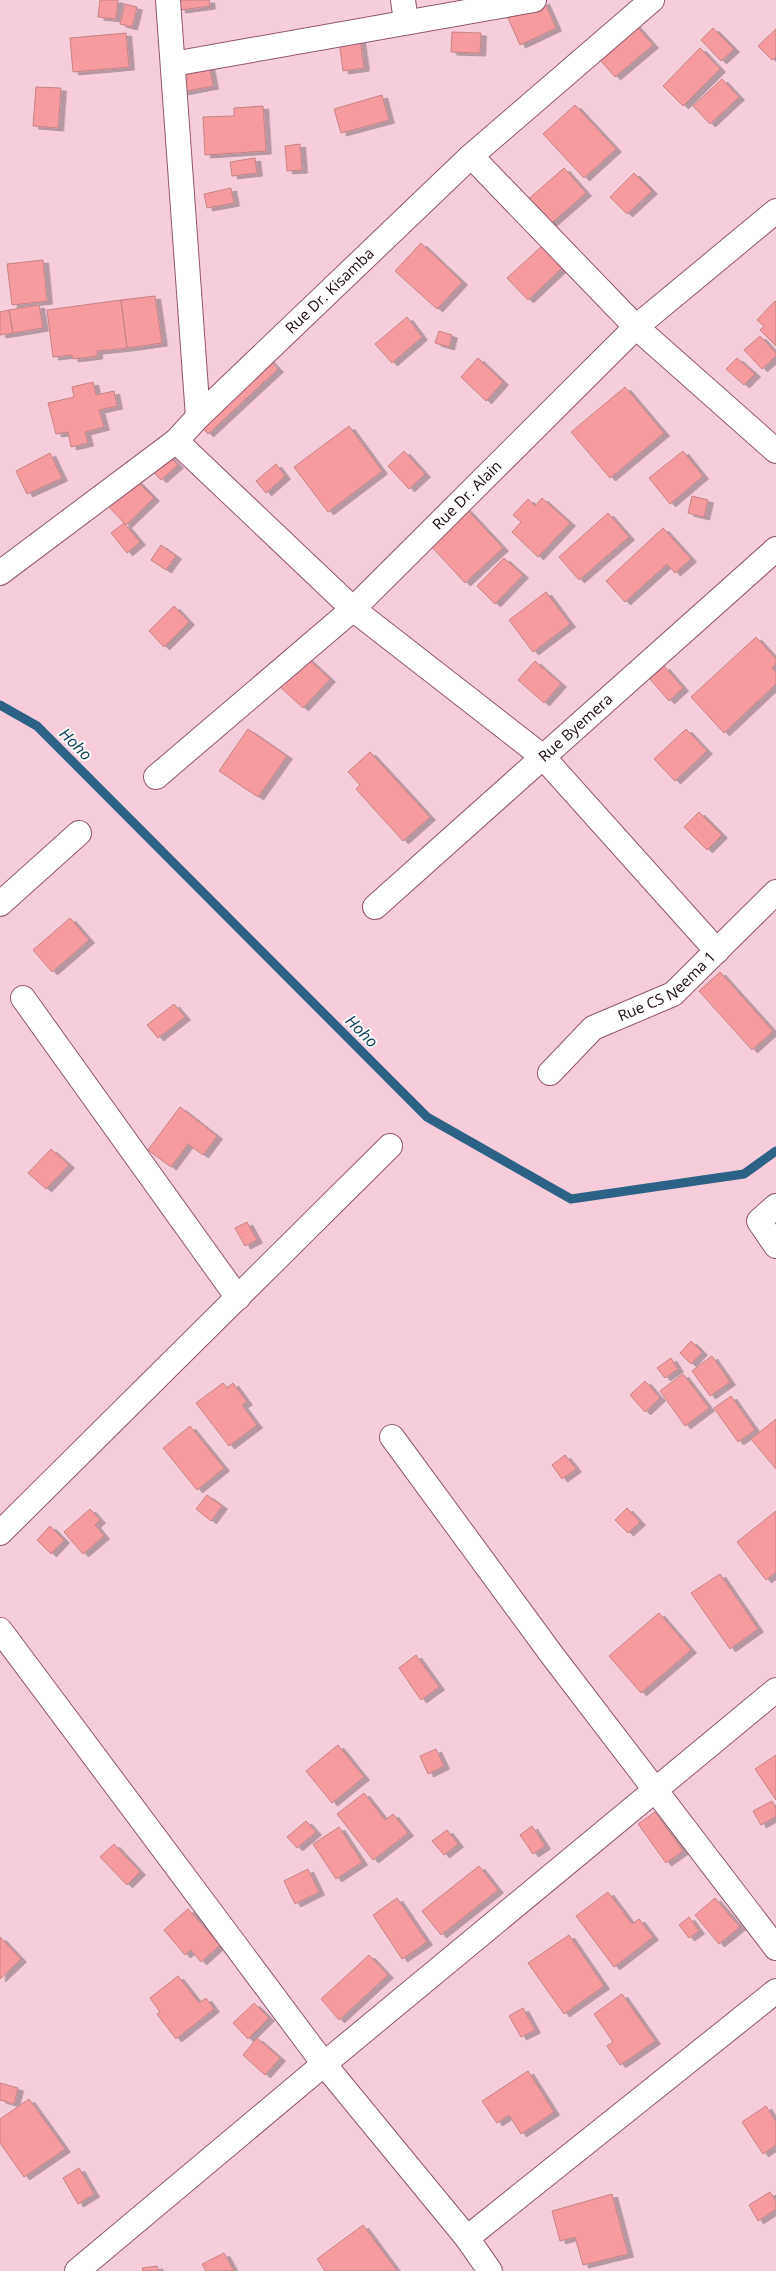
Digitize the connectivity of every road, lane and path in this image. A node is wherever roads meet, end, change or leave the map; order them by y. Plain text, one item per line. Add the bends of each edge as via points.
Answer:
1 (168, 0) edge
2 (534, 0) edge
3 (652, 0) edge
4 (404, 11) edge
5 (173, 64) junction
6 (471, 156) junction
7 (776, 211) edge
8 (636, 327) junction
9 (198, 416) junction
10 (176, 441) junction
11 (776, 451) edge
12 (776, 549) edge
13 (0, 573) edge
14 (353, 609) junction
15 (543, 757) junction
16 (156, 777) dead end
17 (79, 833) dead end
18 (776, 892) edge
19 (0, 904) edge
20 (375, 907) dead end
21 (717, 951) junction
22 (23, 998) dead end
23 (550, 1074) dead end
24 (390, 1146) dead end
25 (776, 1206) edge
26 (776, 1246) edge
27 (238, 1298) junction
28 (392, 1437) dead end
29 (0, 1534) edge
30 (0, 1630) edge
31 (776, 1690) edge
32 (657, 1790) junction
33 (776, 1948) edge
34 (776, 1991) edge
35 (324, 2064) junction
36 (467, 2238) junction
37 (77, 2271) edge
38 (490, 2271) edge

1 - 5 street
2 - 4 street
3 - 6 street, Rue Dr. Kisamba
4 - 5 street
5 - 9 street
6 - 8 street
6 - 9 street, Rue Dr. Kisamba
7 - 8 street, Rue Dr. Alain
8 - 11 street
8 - 14 street, Rue Dr. Alain
9 - 10 street, Rue Dr. Kisamba
10 - 13 street, Rue Dr. Kisamba
10 - 14 street
12 - 15 street, Rue Byemera
14 - 15 street
14 - 16 street, Rue Dr. Alain
15 - 20 street, Rue Byemera
15 - 21 street
17 - 19 street
18 - 21 street, Rue CS Neema 1
21 - 23 street, Rue CS Neema 1 via 673,994 593,1028
22 - 27 street
24 - 27 street
25 - 26 street via 759,1221
27 - 29 street
28 - 32 street via 552,1655
30 - 35 street
31 - 32 street
32 - 33 street
32 - 35 street
34 - 36 street
35 - 36 street
35 - 37 street
36 - 38 street

